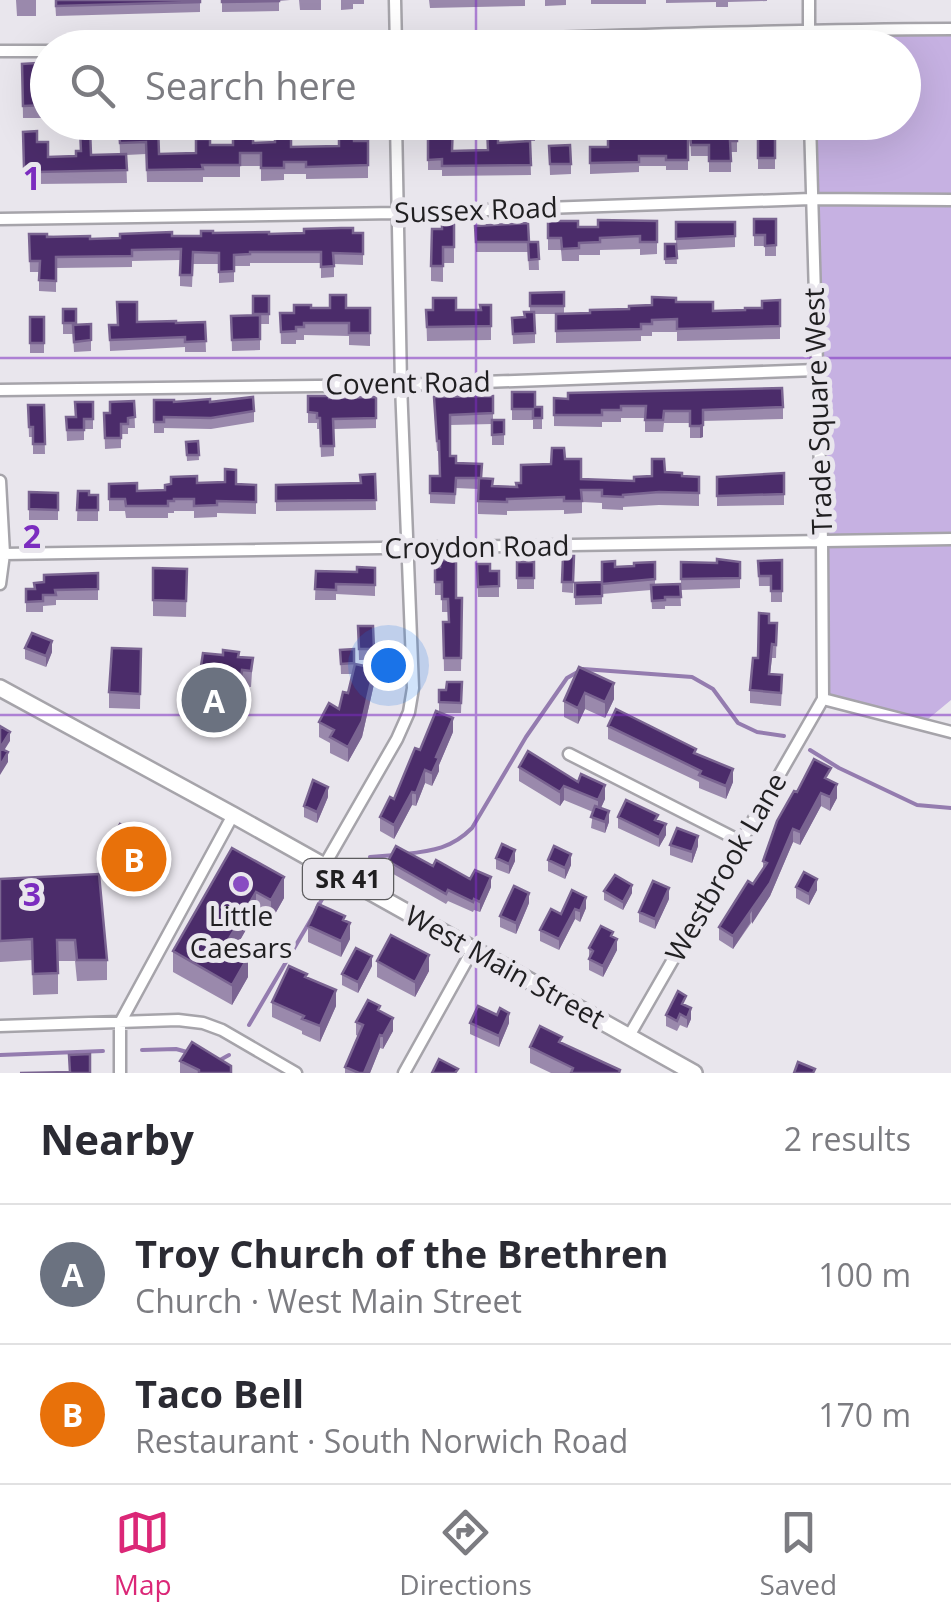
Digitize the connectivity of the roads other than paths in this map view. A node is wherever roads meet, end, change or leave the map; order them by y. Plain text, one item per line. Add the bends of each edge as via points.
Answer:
1 (395, 0) edge
2 (809, 0) edge
3 (951, 29) edge
4 (396, 30) edge
5 (809, 30) joint
6 (30, 50) edge
7 (0, 51) edge
8 (396, 140) edge
9 (810, 140) edge
10 (811, 199) junction
11 (951, 200) edge
12 (397, 213) junction
13 (0, 219) edge
14 (816, 370) junction
15 (401, 385) junction
16 (0, 390) edge
17 (0, 482) edge
18 (951, 539) edge
19 (822, 540) junction
20 (408, 548) junction
21 (4, 554) junction
22 (0, 584) edge
23 (0, 688) edge
24 (823, 698) junction
25 (951, 732) edge
26 (569, 754) dead end
27 (233, 815) junction
28 (740, 842) junction
29 (324, 866) junction
30 (474, 950) junction
31 (120, 1023) junction
32 (0, 1026) edge
33 (629, 1036) junction
34 (120, 1073) edge
35 (296, 1073) edge
36 (404, 1073) edge
37 (694, 1073) edge

1 - 4 street
2 - 5 street
3 - 5 street
6 - 7 street
8 - 12 street
9 - 10 street, Trade Square West
10 - 11 street, Sussex Road
10 - 12 street, Sussex Road
10 - 14 street, Trade Square West
12 - 13 street, Sussex Road
12 - 15 street
14 - 15 street, Covent Road
14 - 19 street, Trade Square West
15 - 16 street, Covent Road
15 - 20 street
17 - 21 street
18 - 19 street, Croydon Road
19 - 20 street, Croydon Road
19 - 24 street, Trade Square West
20 - 21 street, Croydon Road
20 - 29 street via 409,712
21 - 22 street
23 - 27 main road, West Main Street / SR 41
24 - 25 street
24 - 28 street, Westbrook Lane
26 - 28 street
27 - 29 main road, West Main Street / SR 41
27 - 31 street
28 - 33 street, Westbrook Lane
29 - 30 main road, West Main Street / SR 41
30 - 33 main road, West Main Street / SR 41
30 - 36 street
31 - 32 street
31 - 34 street
31 - 35 street via 203,1022
33 - 37 main road, West Main Street / SR 41

